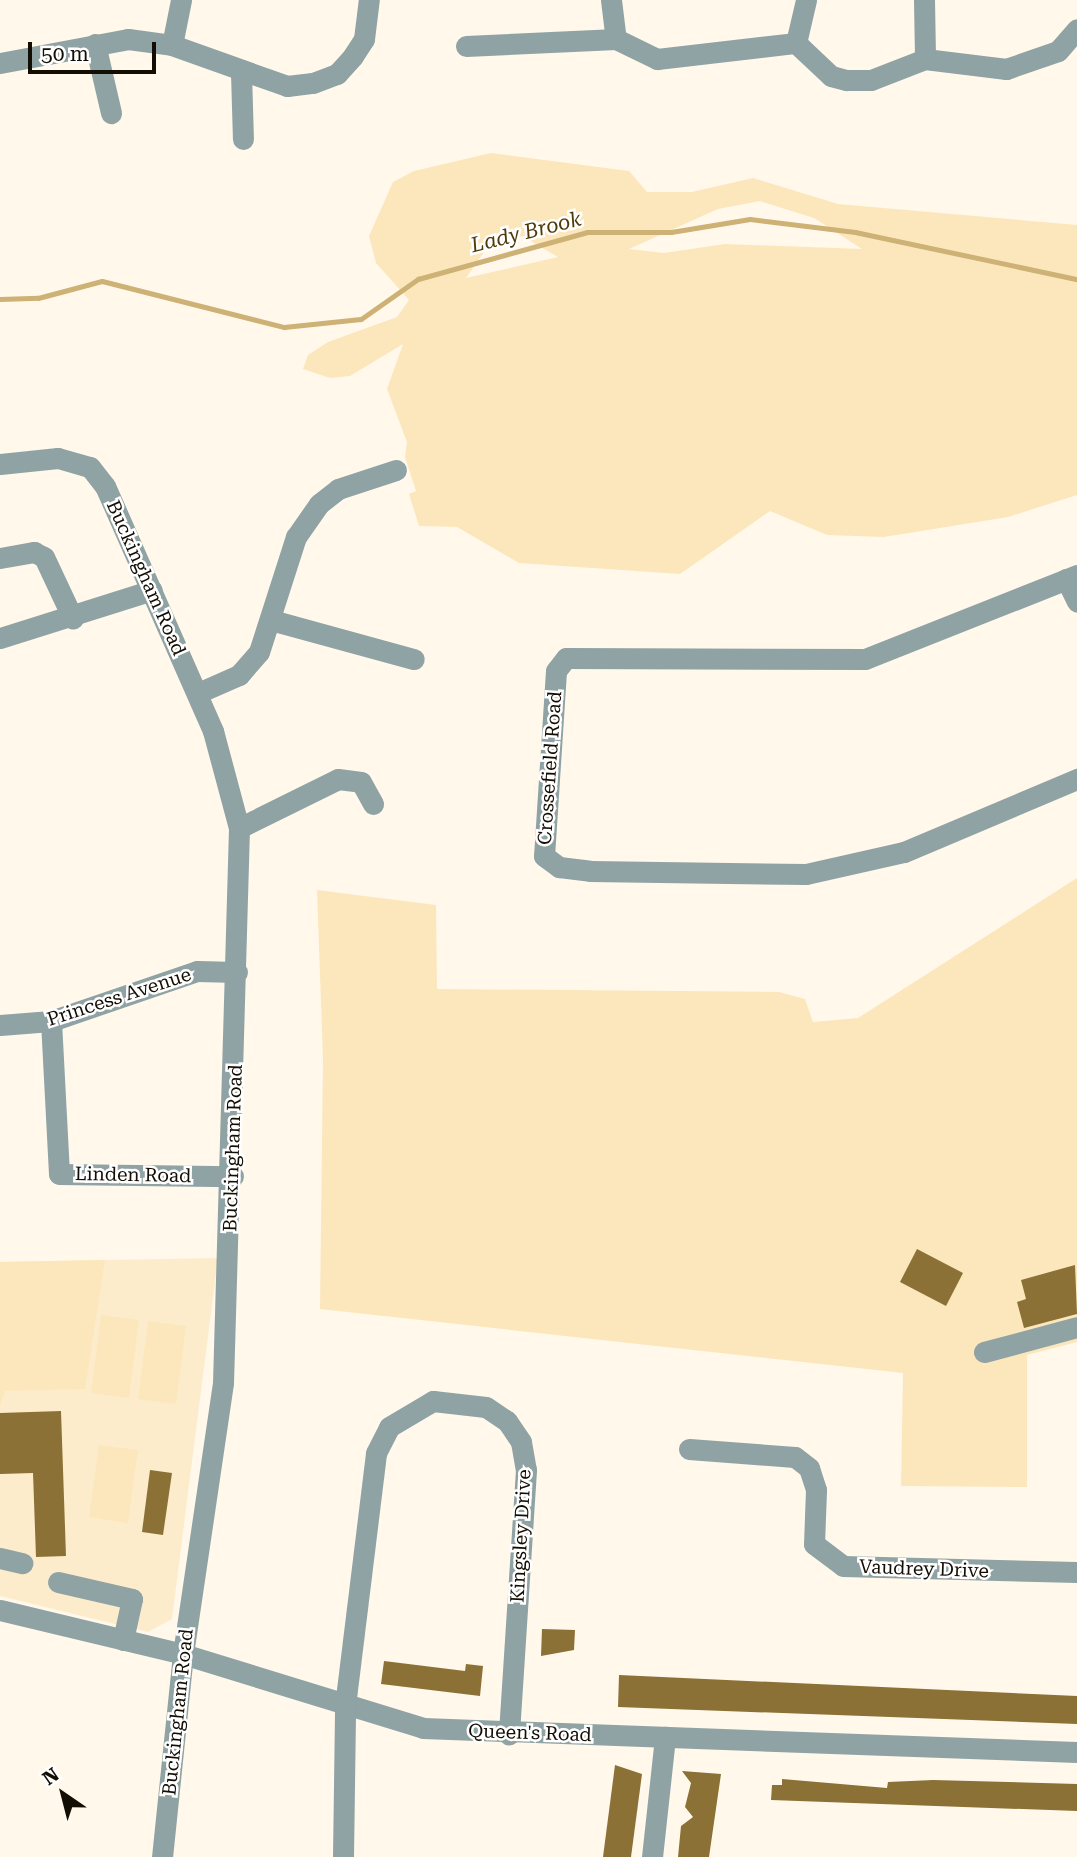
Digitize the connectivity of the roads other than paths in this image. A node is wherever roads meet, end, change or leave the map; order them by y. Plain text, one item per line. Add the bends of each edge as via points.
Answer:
1 (181, 0) edge
2 (369, 0) edge
3 (611, 0) edge
4 (806, 0) edge
5 (924, 0) edge
6 (1077, 29) edge
7 (616, 39) junction
8 (796, 43) junction
9 (95, 44) junction
10 (172, 45) junction
11 (466, 46) dead end
12 (925, 59) junction
13 (0, 63) edge
14 (241, 73) junction
15 (111, 113) dead end
16 (243, 139) dead end
17 (0, 464) edge
18 (396, 470) dead end
19 (0, 558) edge
20 (1071, 577) edge
21 (152, 590) junction
22 (1077, 602) edge
23 (73, 619) junction
24 (271, 620) junction
25 (0, 638) edge
26 (414, 659) dead end
27 (198, 693) junction
28 (1077, 779) edge
29 (373, 804) dead end
30 (239, 828) junction
31 (237, 972) junction
32 (51, 1021) junction
33 (0, 1025) edge
34 (233, 1176) junction
35 (1077, 1326) edge
36 (984, 1352) dead end
37 (689, 1449) dead end
38 (0, 1558) edge
39 (22, 1563) dead end
40 (1077, 1572) edge
41 (58, 1582) dead end
42 (0, 1610) edge
43 (123, 1640) junction
44 (183, 1654) junction
45 (345, 1706) junction
46 (509, 1734) junction
47 (665, 1737) junction
48 (1077, 1752) edge
49 (162, 1857) edge
50 (343, 1857) edge
51 (652, 1857) edge

1 - 10 street
2 - 14 street via 364,39 337,74 287,86
3 - 7 street
4 - 8 street
5 - 12 street
6 - 12 street via 1058,51 1006,69
7 - 8 street via 657,59
7 - 11 street
8 - 12 street via 831,76 846,80 871,80
9 - 10 street via 128,39
9 - 13 street
9 - 15 street
10 - 14 street
14 - 16 street
17 - 21 street, Buckingham Road via 58,458 89,467 105,486
18 - 24 street via 338,489 313,512 296,537
19 - 23 street via 34,552 44,557
20 - 22 street
20 - 28 street, Crossefield Road via 865,659 566,658 556,671 544,856 559,867 590,871 806,874 904,852
21 - 23 street
21 - 27 street, Buckingham Road
23 - 25 street
24 - 26 street
24 - 27 street via 251,664
27 - 30 street, Buckingham Road
29 - 30 street via 360,782 338,779
30 - 31 street, Buckingham Road
31 - 32 street, Princess Avenue via 197,971
31 - 34 street, Buckingham Road
32 - 33 street, Princess Avenue
32 - 34 street, Linden Road via 59,1174
34 - 44 street, Buckingham Road via 223,1383
35 - 36 street
37 - 40 street, Vaudrey Drive via 795,1457 809,1468 816,1490 814,1544 844,1566
38 - 39 street
41 - 43 street via 132,1599
42 - 43 street, Queen's Road
43 - 44 street, Queen's Road
44 - 45 street, Queen's Road
44 - 49 street, Buckingham Road
45 - 46 street, Queen's Road via 423,1728
45 - 46 street, Kingsley Drive via 376,1453 389,1427 410,1410 463,1400 507,1421 522,1442 526,1470
45 - 50 street, Kingsley Drive
46 - 47 street, Queen's Road
47 - 48 street, Queen's Road
47 - 51 street

